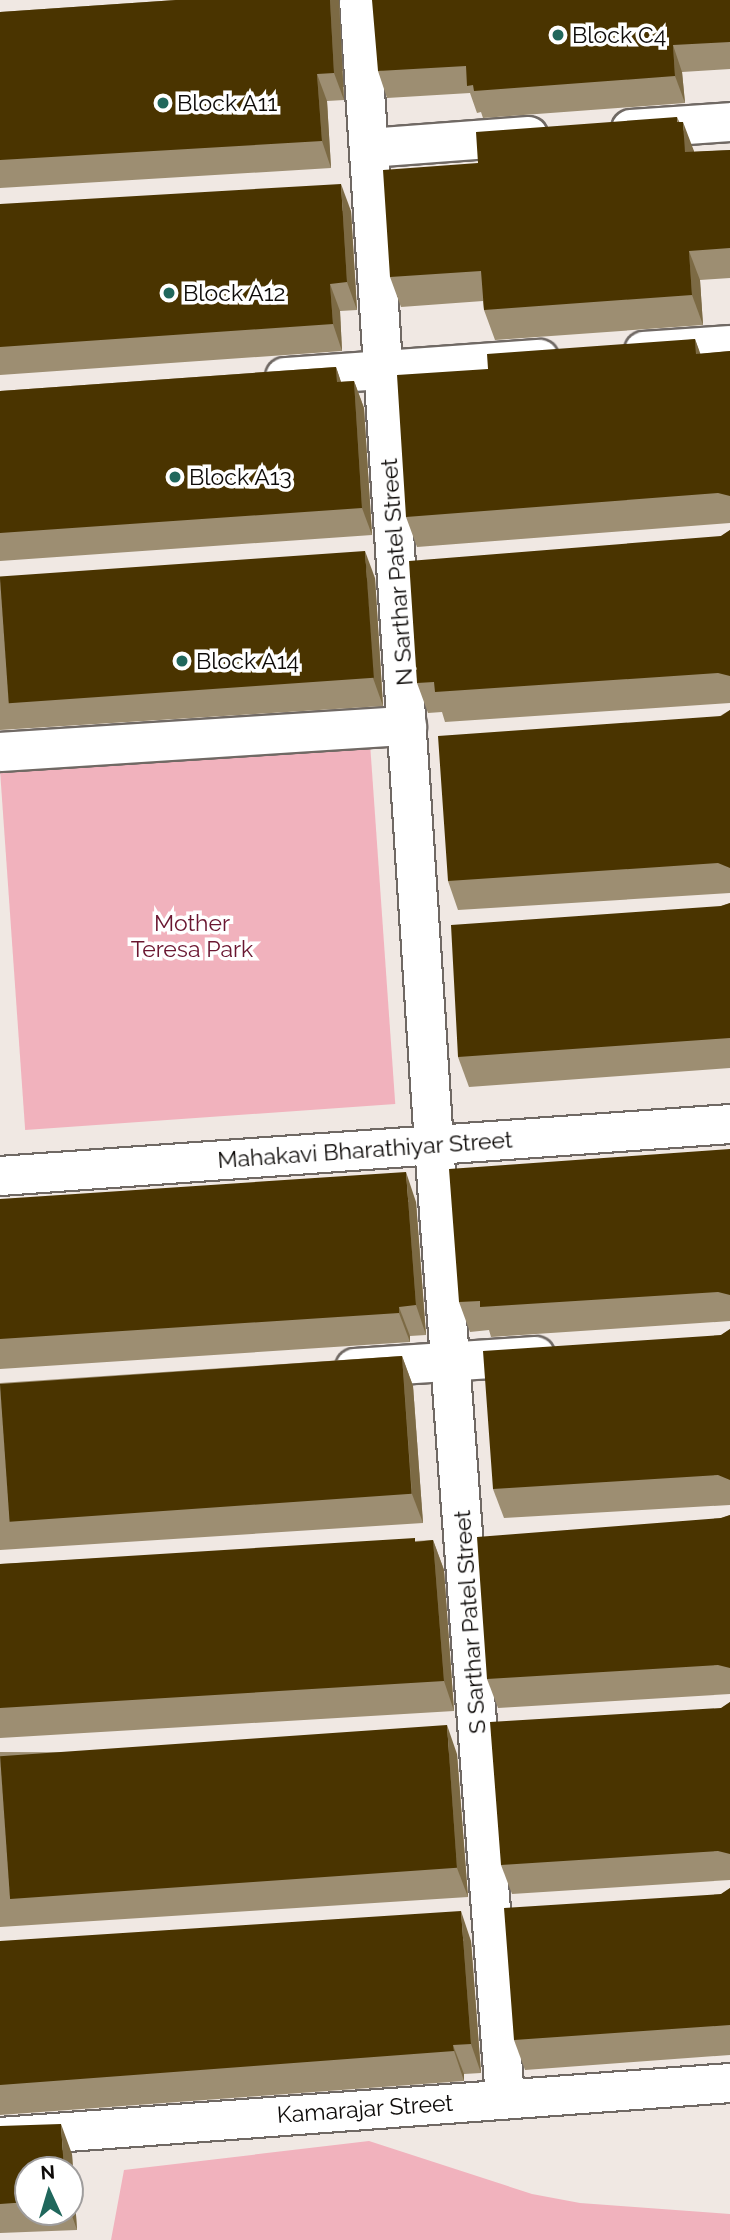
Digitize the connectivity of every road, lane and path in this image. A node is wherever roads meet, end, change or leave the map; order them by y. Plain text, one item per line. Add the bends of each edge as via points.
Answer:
1 (359, 0) edge
2 (730, 122) edge
3 (369, 148) junction
4 (372, 188) junction
5 (330, 190) edge
6 (730, 345) edge
7 (383, 369) junction
8 (247, 379) edge
9 (355, 557) edge
10 (396, 562) junction
11 (438, 567) edge
12 (407, 736) junction
13 (448, 743) edge
14 (0, 752) edge
15 (461, 932) edge
16 (421, 935) junction
17 (730, 1124) edge
18 (434, 1145) junction
19 (0, 1176) edge
20 (570, 1354) edge
21 (450, 1362) junction
22 (314, 1371) edge
23 (504, 1540) edge
24 (464, 1543) junction
25 (423, 1545) edge
26 (518, 1730) edge
27 (478, 1732) junction
28 (437, 1734) edge
29 (532, 1917) edge
30 (492, 1920) junction
31 (451, 1922) edge
32 (730, 2083) edge
33 (505, 2098) junction
34 (0, 2137) edge

1 - 3 street, N Sarthar Patel Street
2 - 3 street
3 - 4 street, N Sarthar Patel Street
4 - 5 street
4 - 7 street, N Sarthar Patel Street
6 - 7 street
7 - 8 street
7 - 10 street, N Sarthar Patel Street
9 - 10 street
10 - 11 street
10 - 12 street, N Sarthar Patel Street
12 - 13 street
12 - 14 street
12 - 16 street, N Sarthar Patel Street
15 - 16 street
16 - 18 street, N Sarthar Patel Street
17 - 18 street, Mahakavi Bharathiyar Street
18 - 19 street, Mahakavi Bharathiyar Street
18 - 21 street, S Sarthar Patel Street
20 - 21 street
21 - 22 street
21 - 24 street, S Sarthar Patel Street
23 - 24 street
24 - 25 street
24 - 27 street, S Sarthar Patel Street
26 - 27 street
27 - 28 street
27 - 30 street, S Sarthar Patel Street
29 - 30 street
30 - 31 street
30 - 33 street, S Sarthar Patel Street
32 - 33 street, Kamarajar Street
33 - 34 street, Kamarajar Street

